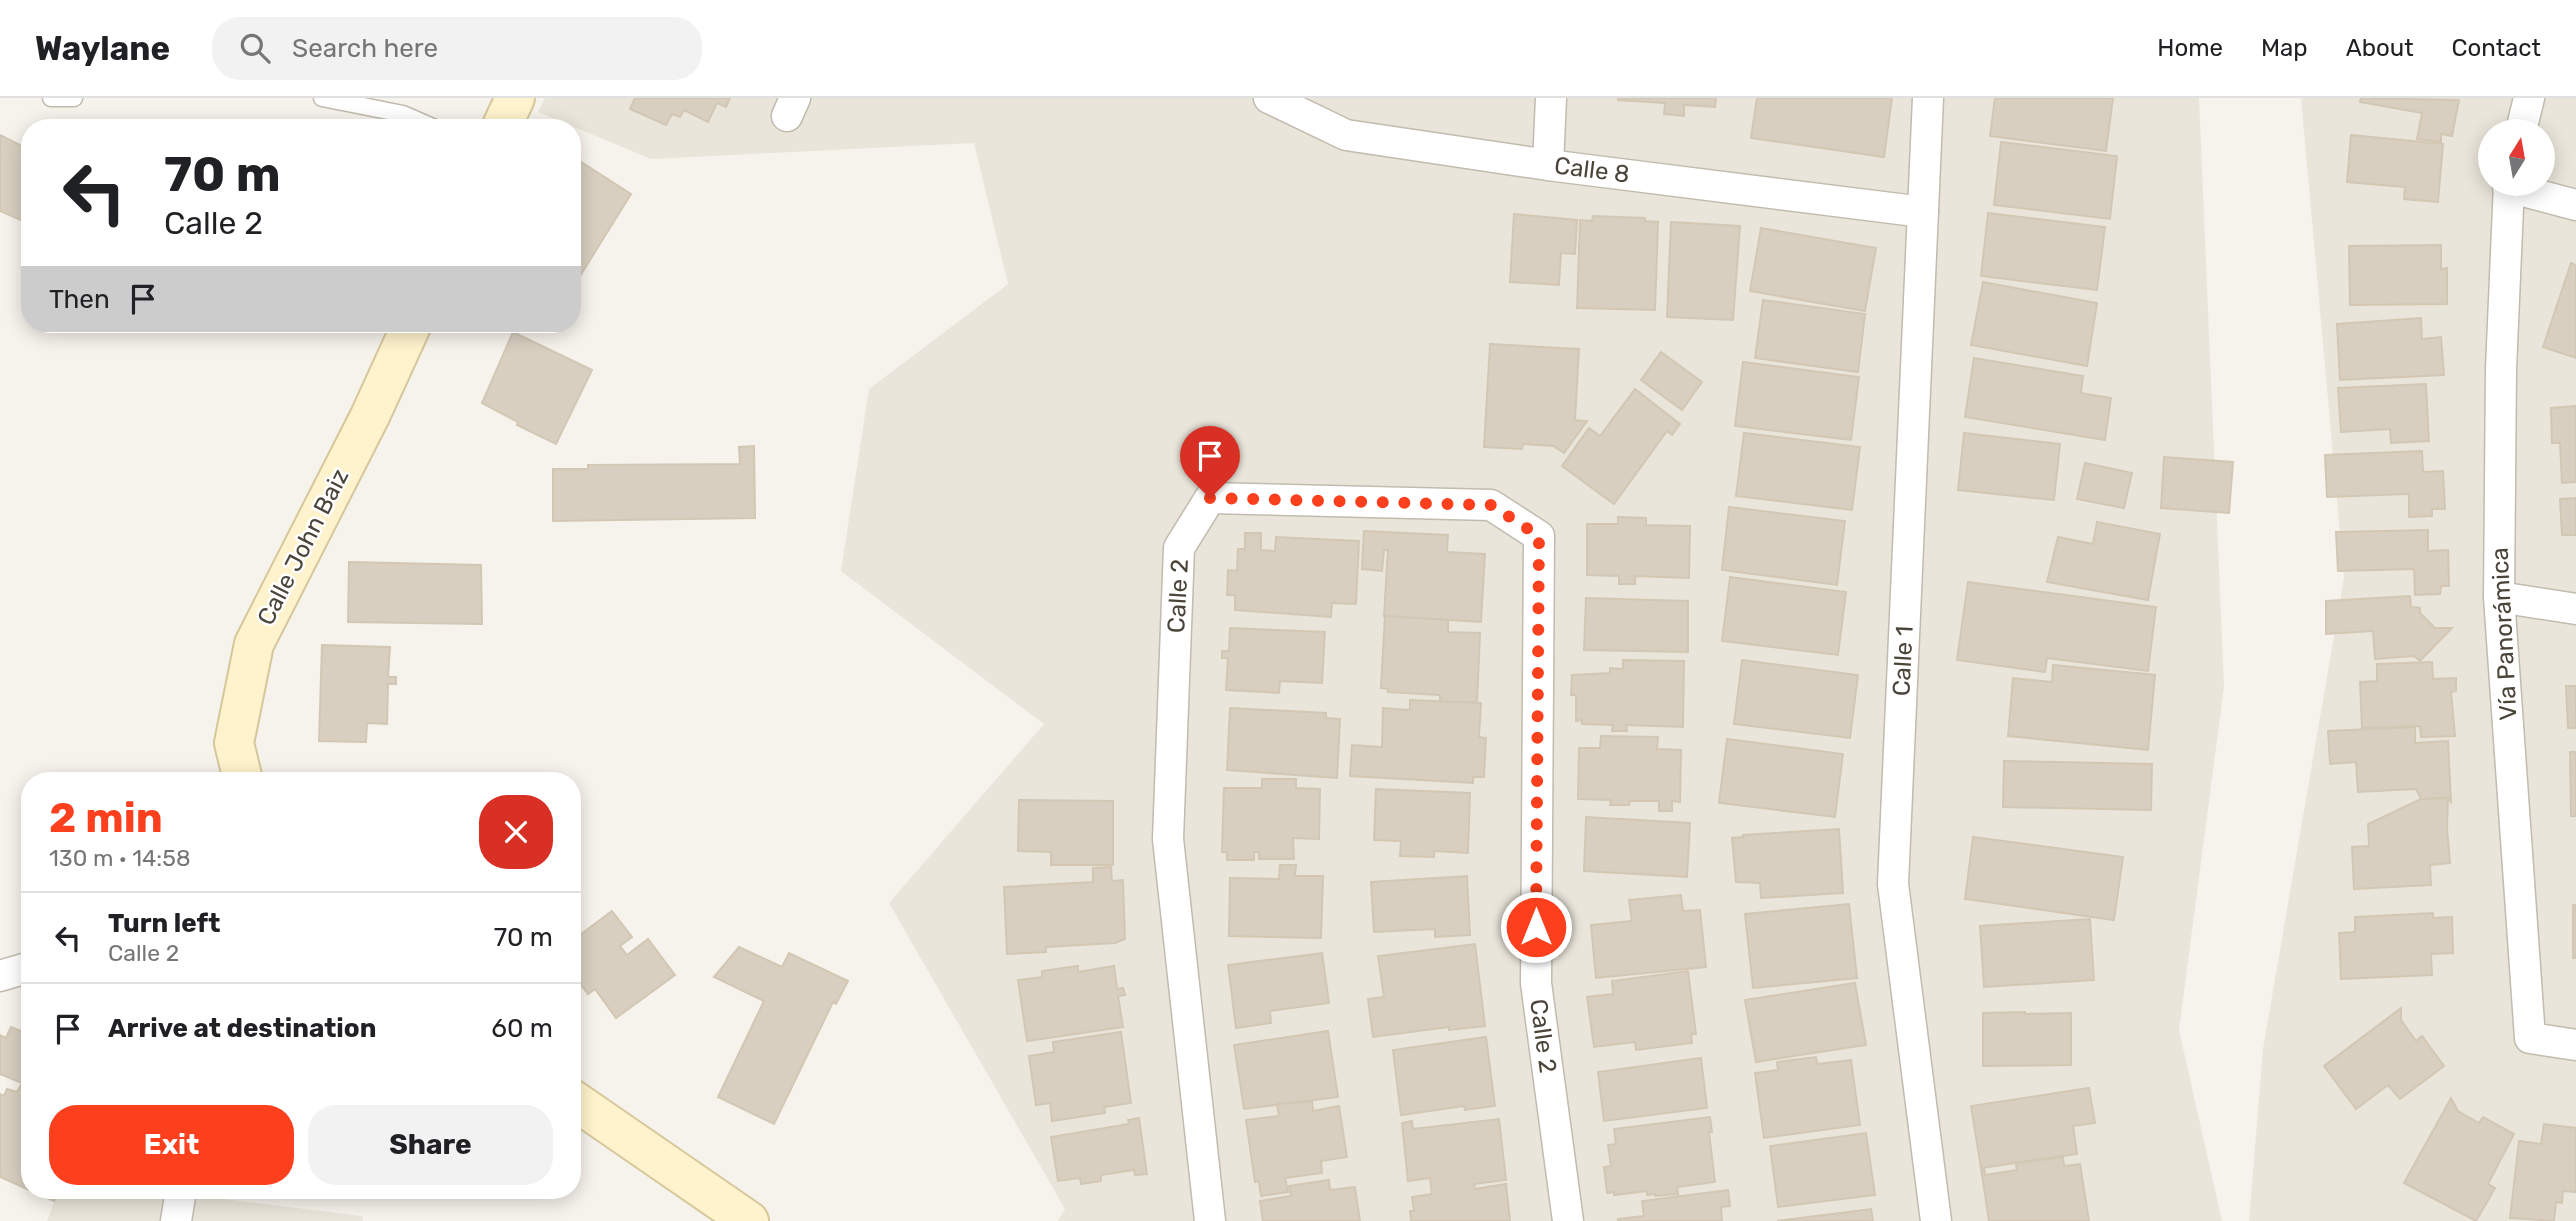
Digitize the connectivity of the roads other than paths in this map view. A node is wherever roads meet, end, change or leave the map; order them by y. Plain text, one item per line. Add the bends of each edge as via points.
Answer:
1 (51, 98) edge
2 (74, 98) edge
3 (322, 98) edge
4 (514, 98) edge
5 (1269, 98) edge
6 (1551, 98) edge
7 (1928, 98) edge
8 (2529, 98) edge
9 (414, 119) edge
10 (505, 119) edge
11 (2524, 119) edge
12 (1548, 165) junction
13 (2508, 196) edge
14 (2545, 196) edge
15 (2576, 205) edge
16 (1923, 212) junction
17 (408, 333) edge
18 (2499, 597) junction
19 (2576, 609) edge
20 (241, 772) edge
21 (21, 970) edge
22 (0, 976) edge
23 (2576, 1045) edge
24 (581, 1105) edge
25 (180, 1199) edge
26 (176, 1221) edge
27 (749, 1221) edge
28 (1210, 1221) edge
29 (1568, 1221) edge
30 (1936, 1221) edge

1 - 2 lane
3 - 9 lane
4 - 10 street
5 - 12 street, Calle 8 via 1346,135
6 - 12 street
7 - 16 street, Calle 1
8 - 11 street
12 - 16 street, Calle 8
13 - 18 street, Vía Panorámica
14 - 15 street
16 - 30 street, Calle 1 via 1892,884
17 - 20 street, Calle John Baiz via 254,644 234,743
18 - 19 street
18 - 23 street, Vía Panorámica via 2530,1038
21 - 22 street
24 - 27 street
25 - 26 street
28 - 29 street, Calle 2 via 1168,839 1180,548 1210,498 1491,505 1539,536 1536,983

